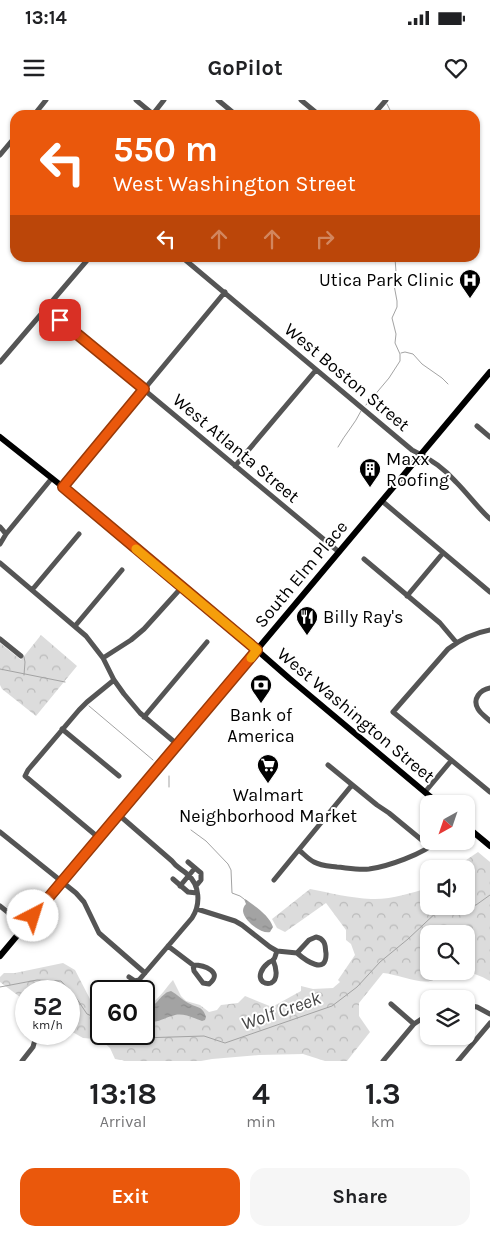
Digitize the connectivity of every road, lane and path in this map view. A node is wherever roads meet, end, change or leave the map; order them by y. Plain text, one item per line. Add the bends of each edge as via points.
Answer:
1 (46, 100) edge
2 (136, 100) edge
3 (218, 100) edge
4 (301, 100) edge
5 (386, 100) edge
6 (38, 110) edge
7 (147, 110) edge
8 (230, 110) edge
9 (312, 110) edge
10 (377, 110) edge
11 (10, 143) edge
12 (0, 155) edge
13 (86, 262) edge
14 (189, 262) edge
15 (224, 292) junction
16 (46, 308) junction
17 (0, 362) edge
18 (316, 370) junction
19 (490, 372) edge
20 (144, 389) junction
21 (477, 426) dead end
22 (0, 437) edge
23 (490, 437) edge
24 (421, 454) junction
25 (235, 466) junction
26 (52, 478) junction
27 (63, 487) junction
28 (382, 501) junction
29 (490, 520) edge
30 (0, 527) edge
31 (6, 534) junction
32 (79, 534) dead end
33 (0, 544) edge
34 (338, 552) junction
35 (443, 553) junction
36 (364, 559) dead end
37 (0, 563) edge
38 (122, 570) dead end
39 (182, 587) junction
40 (32, 590) junction
41 (490, 592) edge
42 (406, 596) junction
43 (75, 626) junction
44 (490, 630) edge
45 (0, 639) edge
46 (207, 642) dead end
47 (456, 642) junction
48 (257, 650) junction
49 (21, 656) dead end
50 (103, 658) junction
51 (114, 680) junction
52 (490, 688) edge
53 (144, 717) junction
54 (490, 720) edge
55 (62, 729) junction
56 (178, 745) junction
57 (451, 761) junction
58 (328, 765) dead end
59 (119, 776) dead end
60 (352, 785) junction
61 (425, 792) junction
62 (490, 792) edge
63 (428, 795) edge
64 (119, 815) junction
65 (0, 832) edge
66 (475, 834) edge
67 (420, 836) edge
68 (99, 838) junction
69 (490, 846) edge
70 (299, 850) junction
71 (422, 850) edge
72 (188, 862) dead end
73 (195, 868) junction
74 (189, 876) junction
75 (173, 880) dead end
76 (274, 880) dead end
77 (62, 882) junction
78 (180, 886) junction
79 (196, 886) junction
80 (197, 893) junction
81 (0, 906) edge
82 (197, 909) junction
83 (25, 926) junction
84 (168, 946) junction
85 (277, 952) junction
86 (297, 953) junction
87 (0, 956) edge
88 (273, 960) dead end
89 (193, 966) dead end
90 (146, 973) junction
91 (129, 978) dead end
92 (391, 1004) dead end
93 (475, 1007) edge
94 (490, 1014) edge
95 (420, 1020) edge
96 (490, 1023) edge
97 (414, 1024) junction
98 (34, 1045) edge
99 (22, 1061) edge
100 (383, 1061) edge
101 (458, 1061) edge

1 - 6 street
2 - 7 street
3 - 8 street
4 - 9 street
5 - 10 street
11 - 12 street
13 - 16 street
14 - 15 street, West Boston Street
15 - 18 street, West Boston Street
15 - 20 street
16 - 17 street
16 - 20 street, West Atlanta Street
18 - 24 street, West Boston Street
18 - 25 street
19 - 24 main road, South Elm Place
20 - 25 street, West Atlanta Street
20 - 27 street
21 - 23 street
22 - 26 main road, West Washington Street
24 - 28 main road, South Elm Place
24 - 29 street, West Boston Street via 452,477
25 - 34 street, West Atlanta Street
26 - 27 main road, West Washington Street
26 - 31 street
27 - 39 main road, West Washington Street
28 - 34 main road, South Elm Place
28 - 35 street
30 - 31 street
31 - 33 street
32 - 40 street
34 - 48 main road, South Elm Place
35 - 41 street
35 - 42 street
36 - 42 street
37 - 40 street
38 - 43 street
39 - 48 main road, West Washington Street
39 - 50 street via 144,629
40 - 43 street
42 - 47 street via 440,623
43 - 50 street
44 - 47 street
45 - 49 street
46 - 53 street
47 - 57 street via 393,712
48 - 56 main road, South Elm Place
48 - 61 main road, West Washington Street
50 - 51 street
51 - 53 street
51 - 55 street via 87,702
52 - 54 street via 481,691 476,699 477,708
53 - 56 street
55 - 59 street
55 - 68 street via 25,776
56 - 64 main road, South Elm Place
57 - 61 street
57 - 62 street
58 - 60 street
60 - 67 street
60 - 70 street
61 - 63 main road, West Washington Street
64 - 68 main road, South Elm Place
64 - 74 street
65 - 77 street
66 - 69 main road
68 - 77 main road, South Elm Place
70 - 71 street via 322,865 356,869 390,864
70 - 76 street
72 - 73 street
73 - 74 street
73 - 79 street via 201,876
74 - 78 street
74 - 79 street
75 - 78 street
77 - 83 main road, South Elm Place
77 - 90 street via 84,902 99,933
78 - 80 street via 188,892
79 - 80 street
80 - 82 street
81 - 83 street
82 - 84 street
82 - 85 street via 235,921
83 - 87 main road, South Elm Place
84 - 89 street
84 - 90 street
85 - 86 street
85 - 88 street
86 - 86 street via 315,965 320,965 326,958 324,942 316,937
90 - 91 street via 137,982
92 - 97 street
93 - 94 street
95 - 97 street
96 - 101 street
97 - 100 street
98 - 99 street

